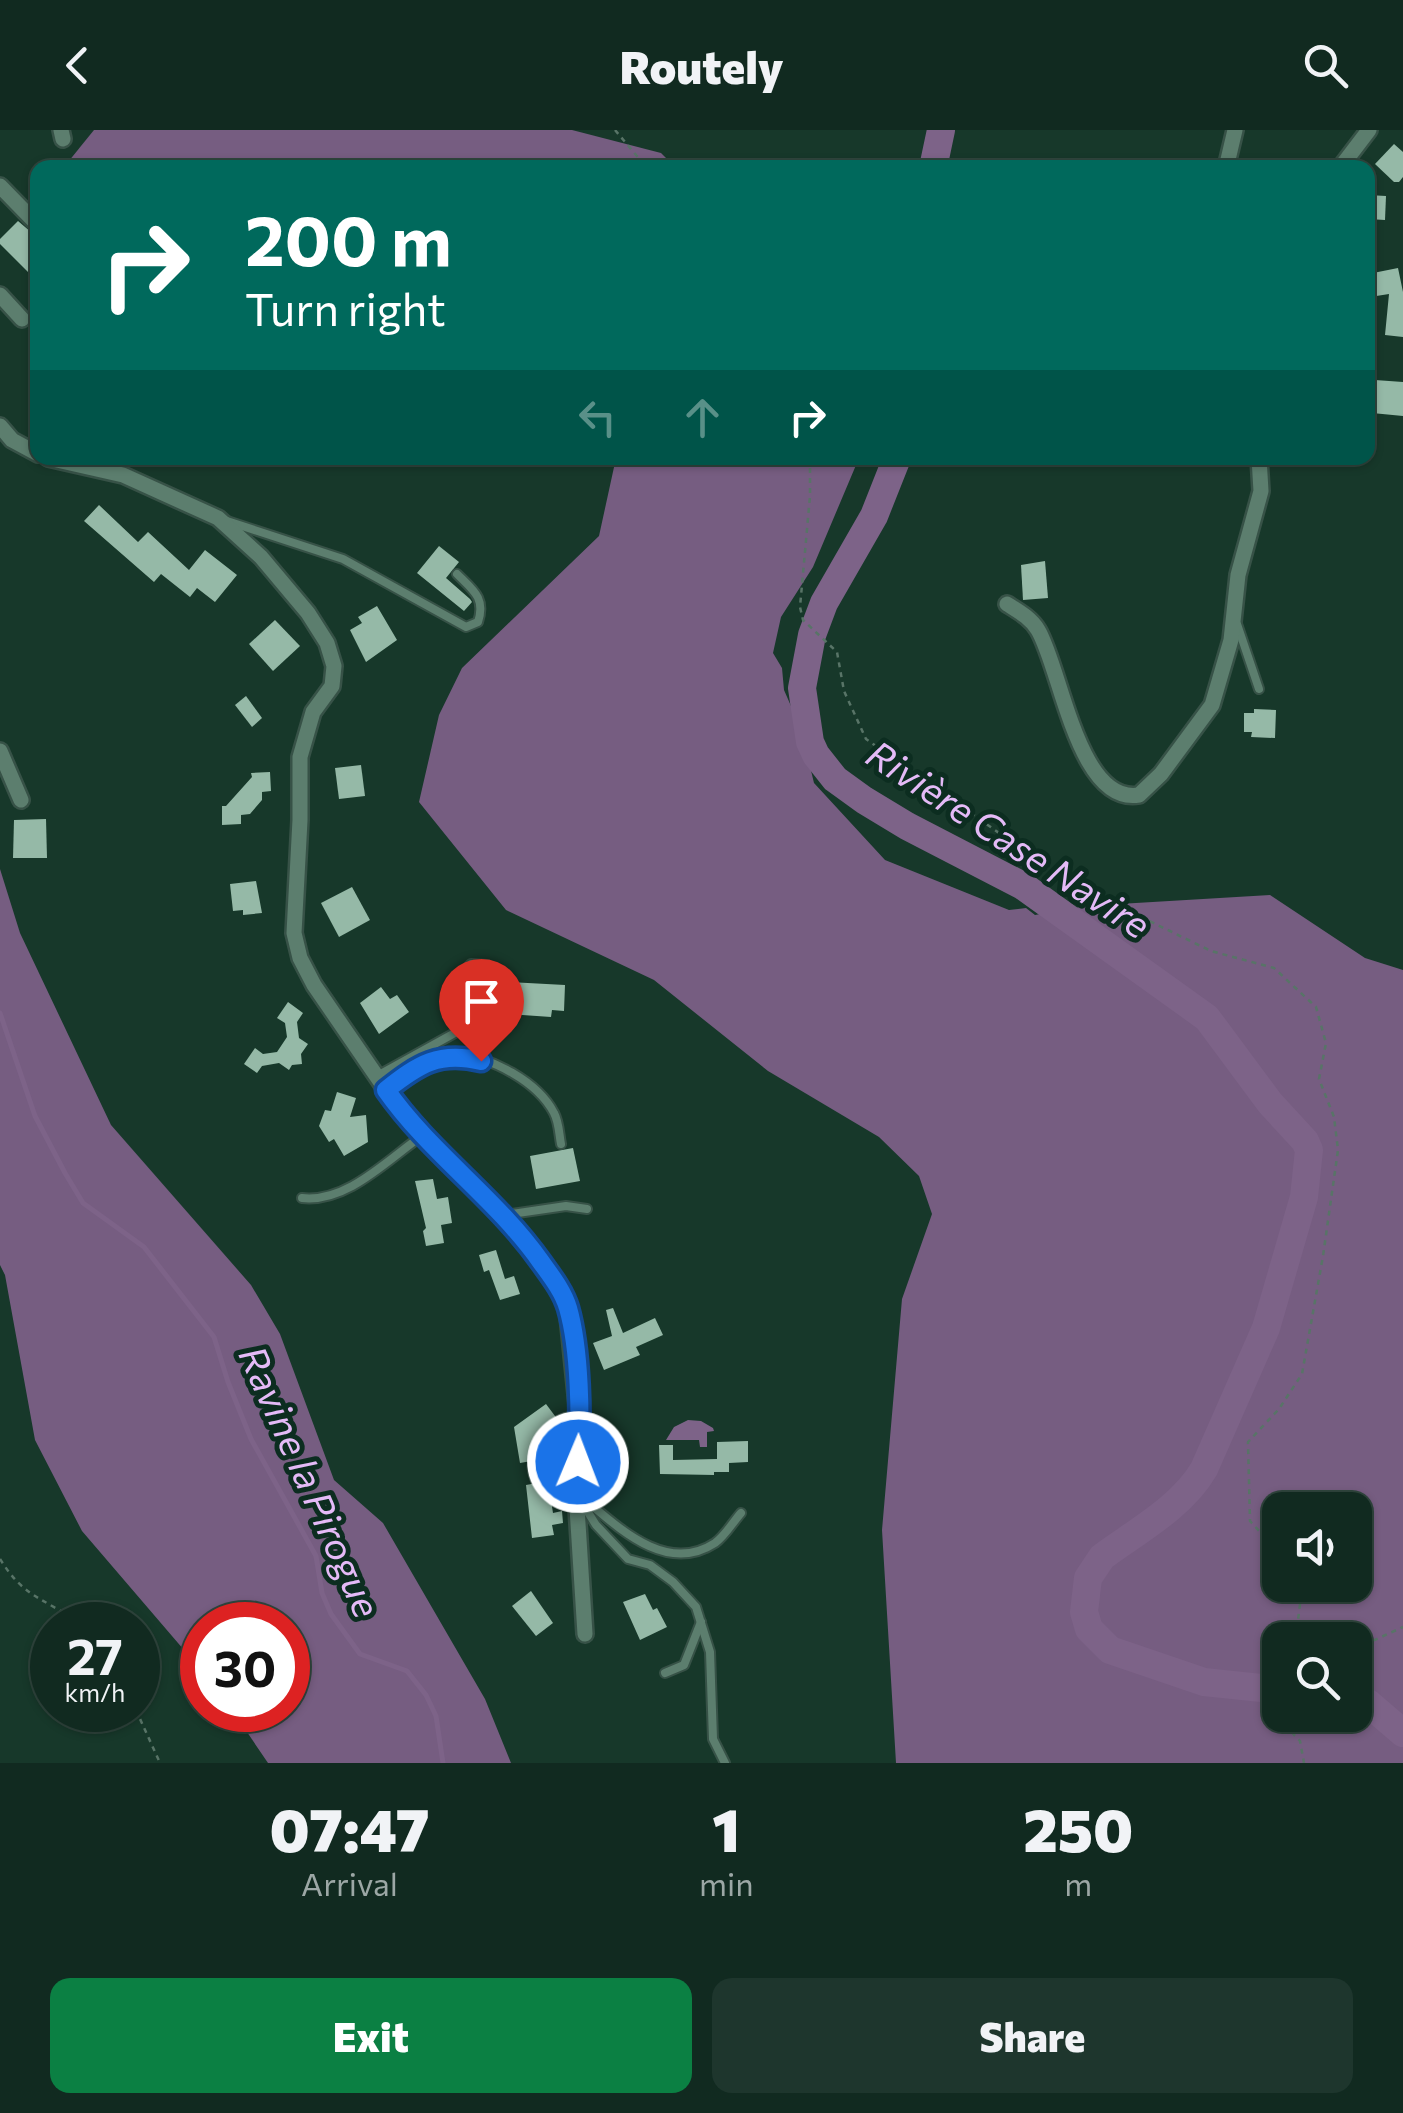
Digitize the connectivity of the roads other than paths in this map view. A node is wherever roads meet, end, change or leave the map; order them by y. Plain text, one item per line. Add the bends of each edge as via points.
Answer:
1 (1235, 130) edge
2 (1369, 130) edge
3 (1228, 160) edge
4 (1346, 160) edge
5 (0, 186) edge
6 (30, 217) edge
7 (0, 295) edge
8 (22, 320) dead end
9 (0, 426) edge
10 (30, 450) edge
11 (78, 465) edge
12 (1259, 465) edge
13 (218, 518) junction
14 (457, 574) dead end
15 (1008, 604) dead end
16 (1234, 615) junction
17 (1259, 689) dead end
18 (0, 751) edge
19 (20, 800) dead end
20 (487, 965) dead end
21 (382, 1083) junction
22 (422, 1135) junction
23 (561, 1144) dead end
24 (302, 1198) dead end
25 (587, 1209) dead end
26 (504, 1215) junction
27 (576, 1492) junction
28 (741, 1513) dead end
29 (700, 1622) junction
30 (585, 1634) dead end
31 (665, 1673) dead end
32 (726, 1763) edge

1 - 3 street
2 - 4 street
5 - 6 street
7 - 8 street
9 - 10 street
11 - 13 street via 122,475
12 - 16 street via 1261,491
13 - 14 lane via 343,558 466,627 478,622 480,596
13 - 21 street via 308,613 334,666 332,686 313,712 300,757 294,933 314,985
15 - 16 street via 1038,629 1083,749 1106,786 1130,797 1161,774 1212,706
16 - 17 lane
18 - 19 street
20 - 21 lane via 464,970 462,1029
21 - 22 street
21 - 23 lane via 446,1056 481,1061 518,1077 546,1100
22 - 24 lane via 339,1194
22 - 26 street
25 - 26 lane
26 - 27 street via 568,1306 580,1433
27 - 28 lane via 656,1550 684,1552 715,1543
27 - 29 lane via 628,1558 674,1582
27 - 30 street
29 - 31 lane via 684,1665
29 - 32 lane via 710,1652 713,1739

